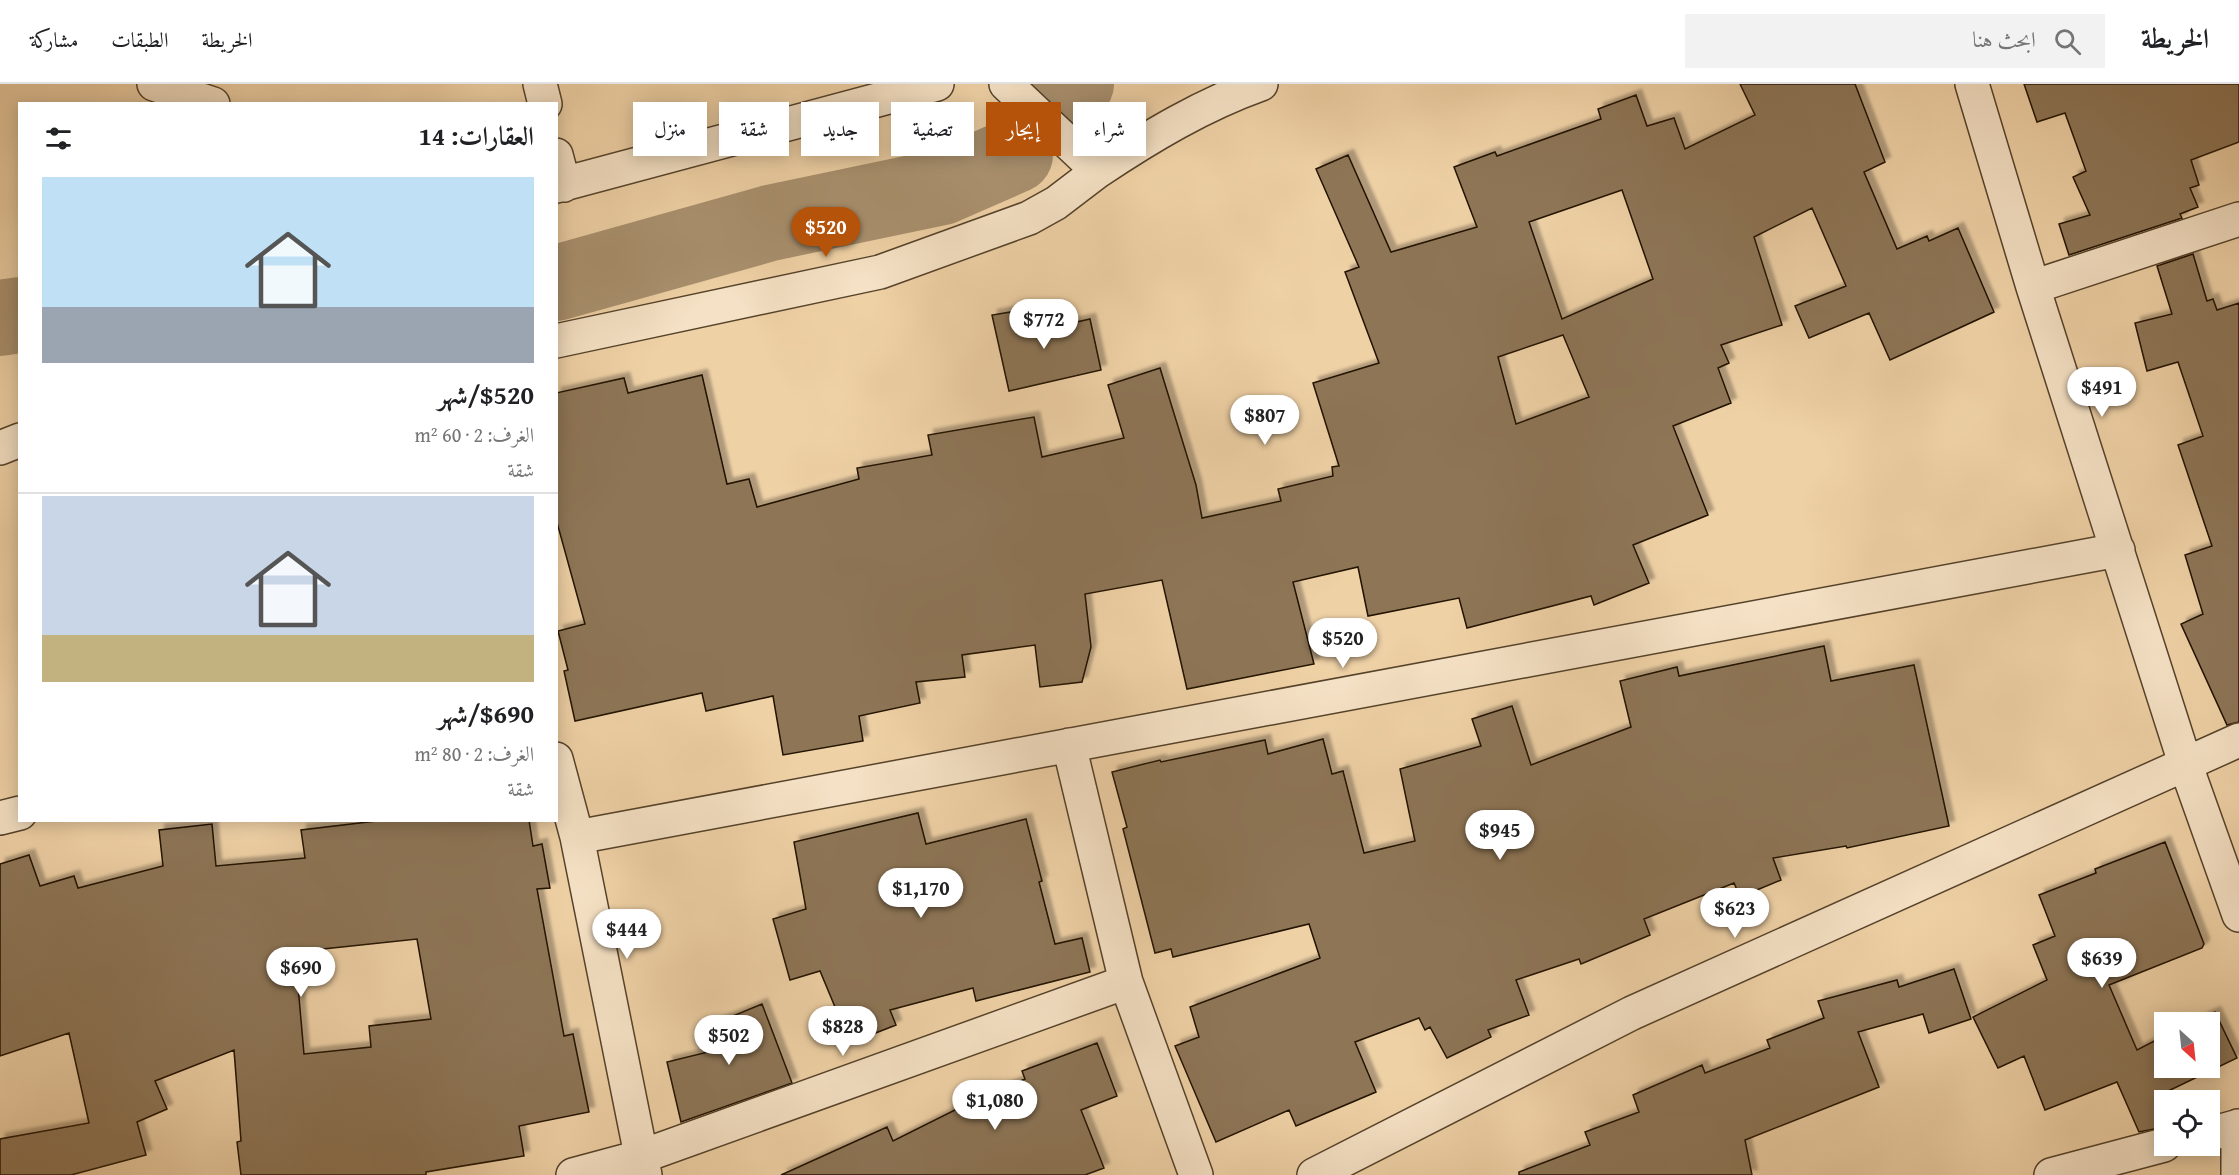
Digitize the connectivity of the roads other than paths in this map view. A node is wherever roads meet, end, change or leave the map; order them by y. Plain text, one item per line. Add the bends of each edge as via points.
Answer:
1 (154, 84) edge
2 (216, 84) edge
3 (540, 84) edge
4 (938, 84) edge
5 (1006, 84) edge
6 (1261, 84) edge
7 (1972, 84) edge
8 (207, 102) edge
9 (218, 102) edge
10 (544, 102) edge
11 (1098, 171) junction
12 (559, 175) edge
13 (2239, 219) edge
14 (2033, 287) junction
15 (558, 341) edge
16 (18, 441) edge
17 (0, 448) edge
18 (2118, 550) junction
19 (2239, 740) edge
20 (1069, 745) junction
21 (558, 766) edge
22 (2186, 766) junction
23 (18, 814) edge
24 (0, 818) edge
25 (577, 837) junction
26 (2239, 915) edge
27 (1126, 982) junction
28 (2229, 1129) edge
29 (2154, 1148) edge
30 (643, 1166) edge
31 (573, 1175) edge
32 (1196, 1175) edge
33 (1314, 1175) edge
34 (2051, 1175) edge
35 (2238, 1175) edge

1 - 8 street
2 - 9 street
3 - 10 street
4 - 12 street
5 - 11 street
6 - 11 street via 1204,108
7 - 14 street
11 - 15 street via 1029,218 880,272
13 - 14 street
14 - 18 street
16 - 17 street
18 - 20 street
18 - 22 street
19 - 22 street
20 - 25 street
20 - 27 street
21 - 25 street
22 - 26 street
22 - 33 street via 1632,1013
23 - 24 street
25 - 30 street
27 - 30 street
27 - 32 street
28 - 35 street
29 - 34 street
30 - 31 street

